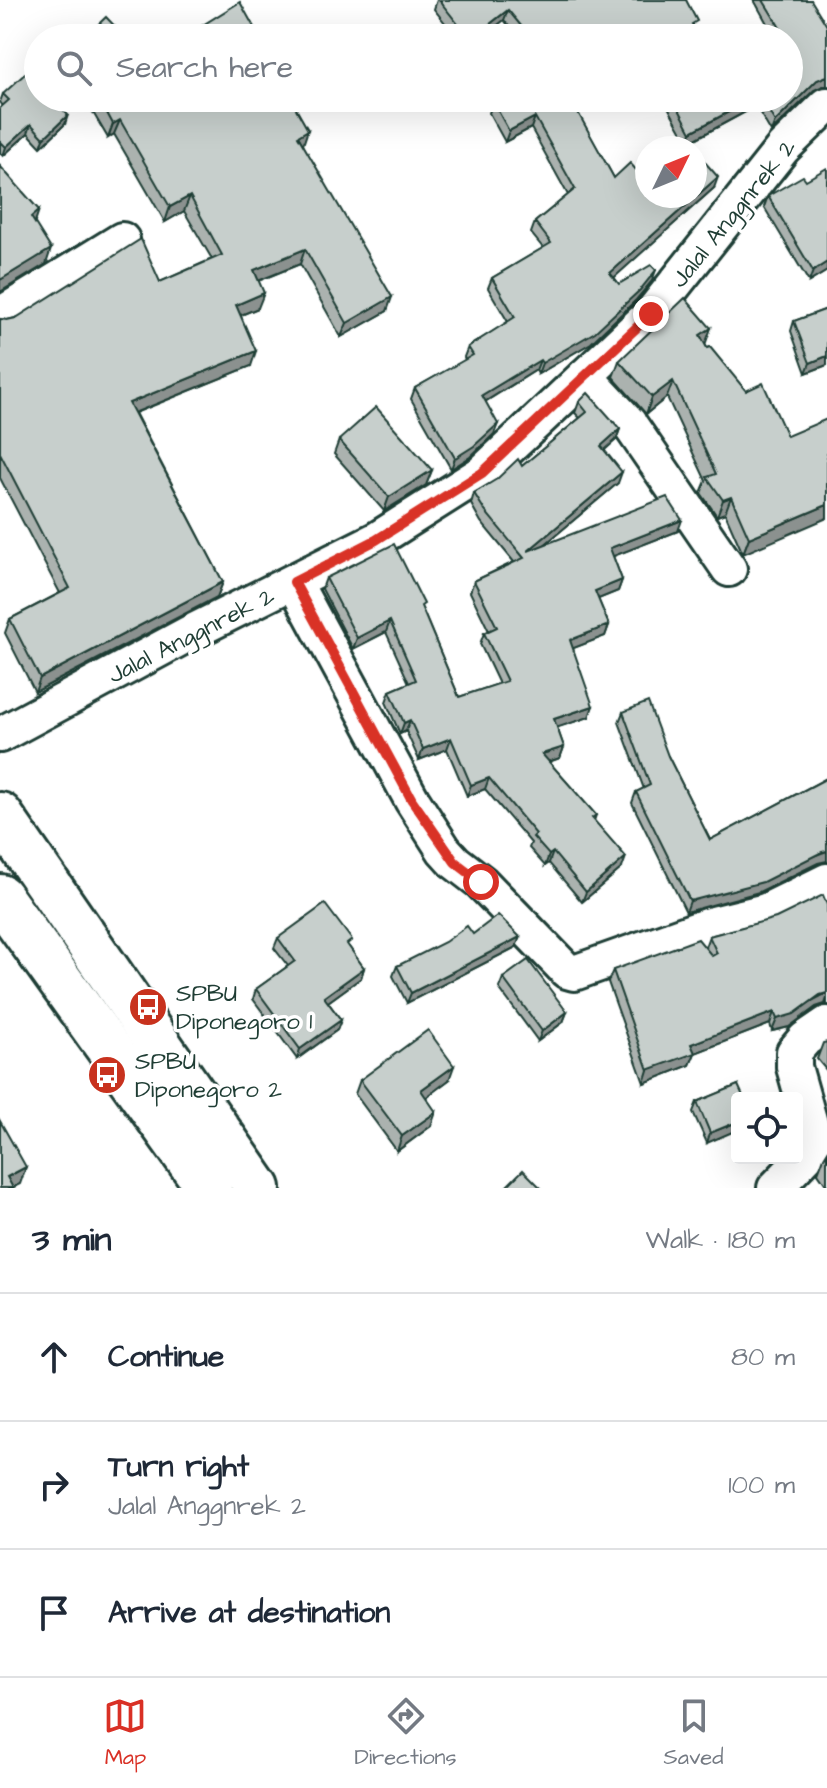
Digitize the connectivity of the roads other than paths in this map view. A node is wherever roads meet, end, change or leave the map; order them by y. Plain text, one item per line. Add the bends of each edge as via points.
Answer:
1 (827, 105) edge
2 (122, 240) dead end
3 (0, 315) edge
4 (585, 376) junction
5 (729, 569) dead end
6 (294, 582) junction
7 (0, 735) edge
8 (0, 815) edge
9 (827, 881) edge
10 (0, 897) edge
11 (827, 1024) edge
12 (819, 1144) edge
13 (209, 1188) edge
14 (258, 1188) edge
15 (775, 1188) edge

1 - 4 street, Jalal Anggnrek 2 via 783,148 651,314
2 - 3 street
4 - 5 street via 628,422
4 - 6 street, Jalal Anggnrek 2 via 482,473 376,540
6 - 7 street, Jalal Anggnrek 2
6 - 9 street via 444,850 567,971 766,911
8 - 14 highway
10 - 13 highway
11 - 12 street via 794,1052 798,1087
12 - 15 street

